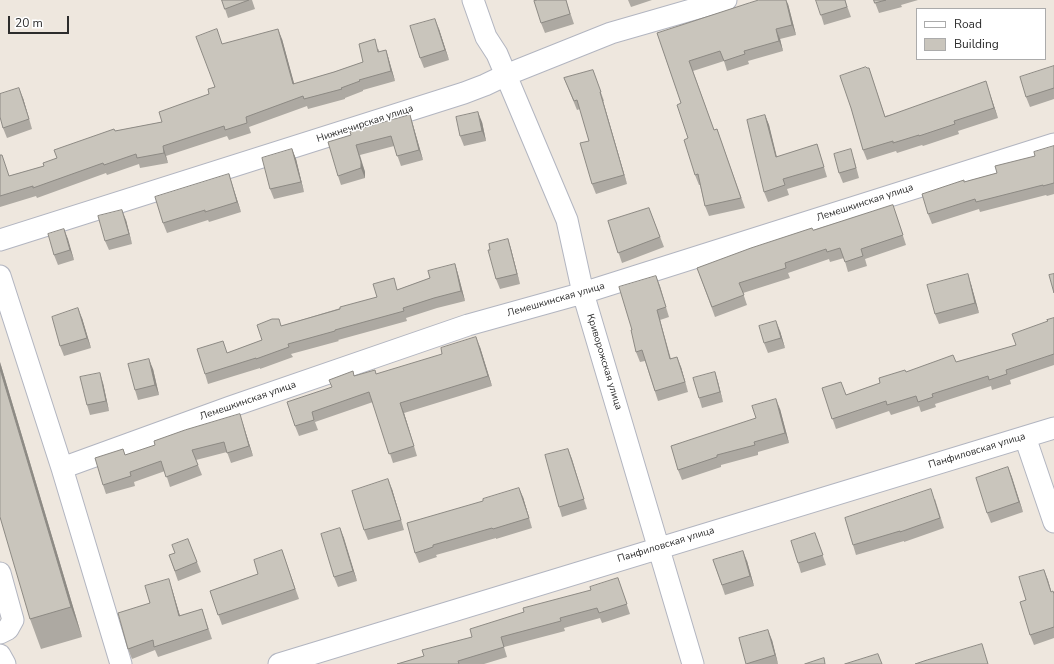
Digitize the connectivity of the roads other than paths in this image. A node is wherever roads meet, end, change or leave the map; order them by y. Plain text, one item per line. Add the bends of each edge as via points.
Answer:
1 (473, 0) edge
2 (726, 0) edge
3 (506, 75) junction
4 (1054, 144) edge
5 (0, 240) edge
6 (0, 276) edge
7 (583, 293) junction
8 (1054, 428) edge
9 (1025, 437) junction
10 (62, 468) junction
11 (1054, 522) edge
12 (659, 547) junction
13 (0, 573) edge
14 (0, 634) edge
15 (0, 655) edge
16 (5, 664) edge
17 (121, 664) edge
18 (279, 664) edge
19 (693, 664) edge

1 - 3 street, Криворожская улица via 486,37
2 - 3 street, Нижнечирская улица via 611,33
3 - 5 street, Нижнечирская улица via 464,93
3 - 7 street, Криворожская улица via 567,220
4 - 7 street, Лемешкинская улица
6 - 10 street
7 - 10 street, Лемешкинская улица via 468,324
7 - 12 street, Криворожская улица
8 - 9 street, Панфиловская улица
9 - 11 street
9 - 12 street, Панфиловская улица
10 - 17 street
12 - 18 street, Панфиловская улица
12 - 19 street, Криворожская улица
13 - 14 street via 13,620 8,629
15 - 16 street

